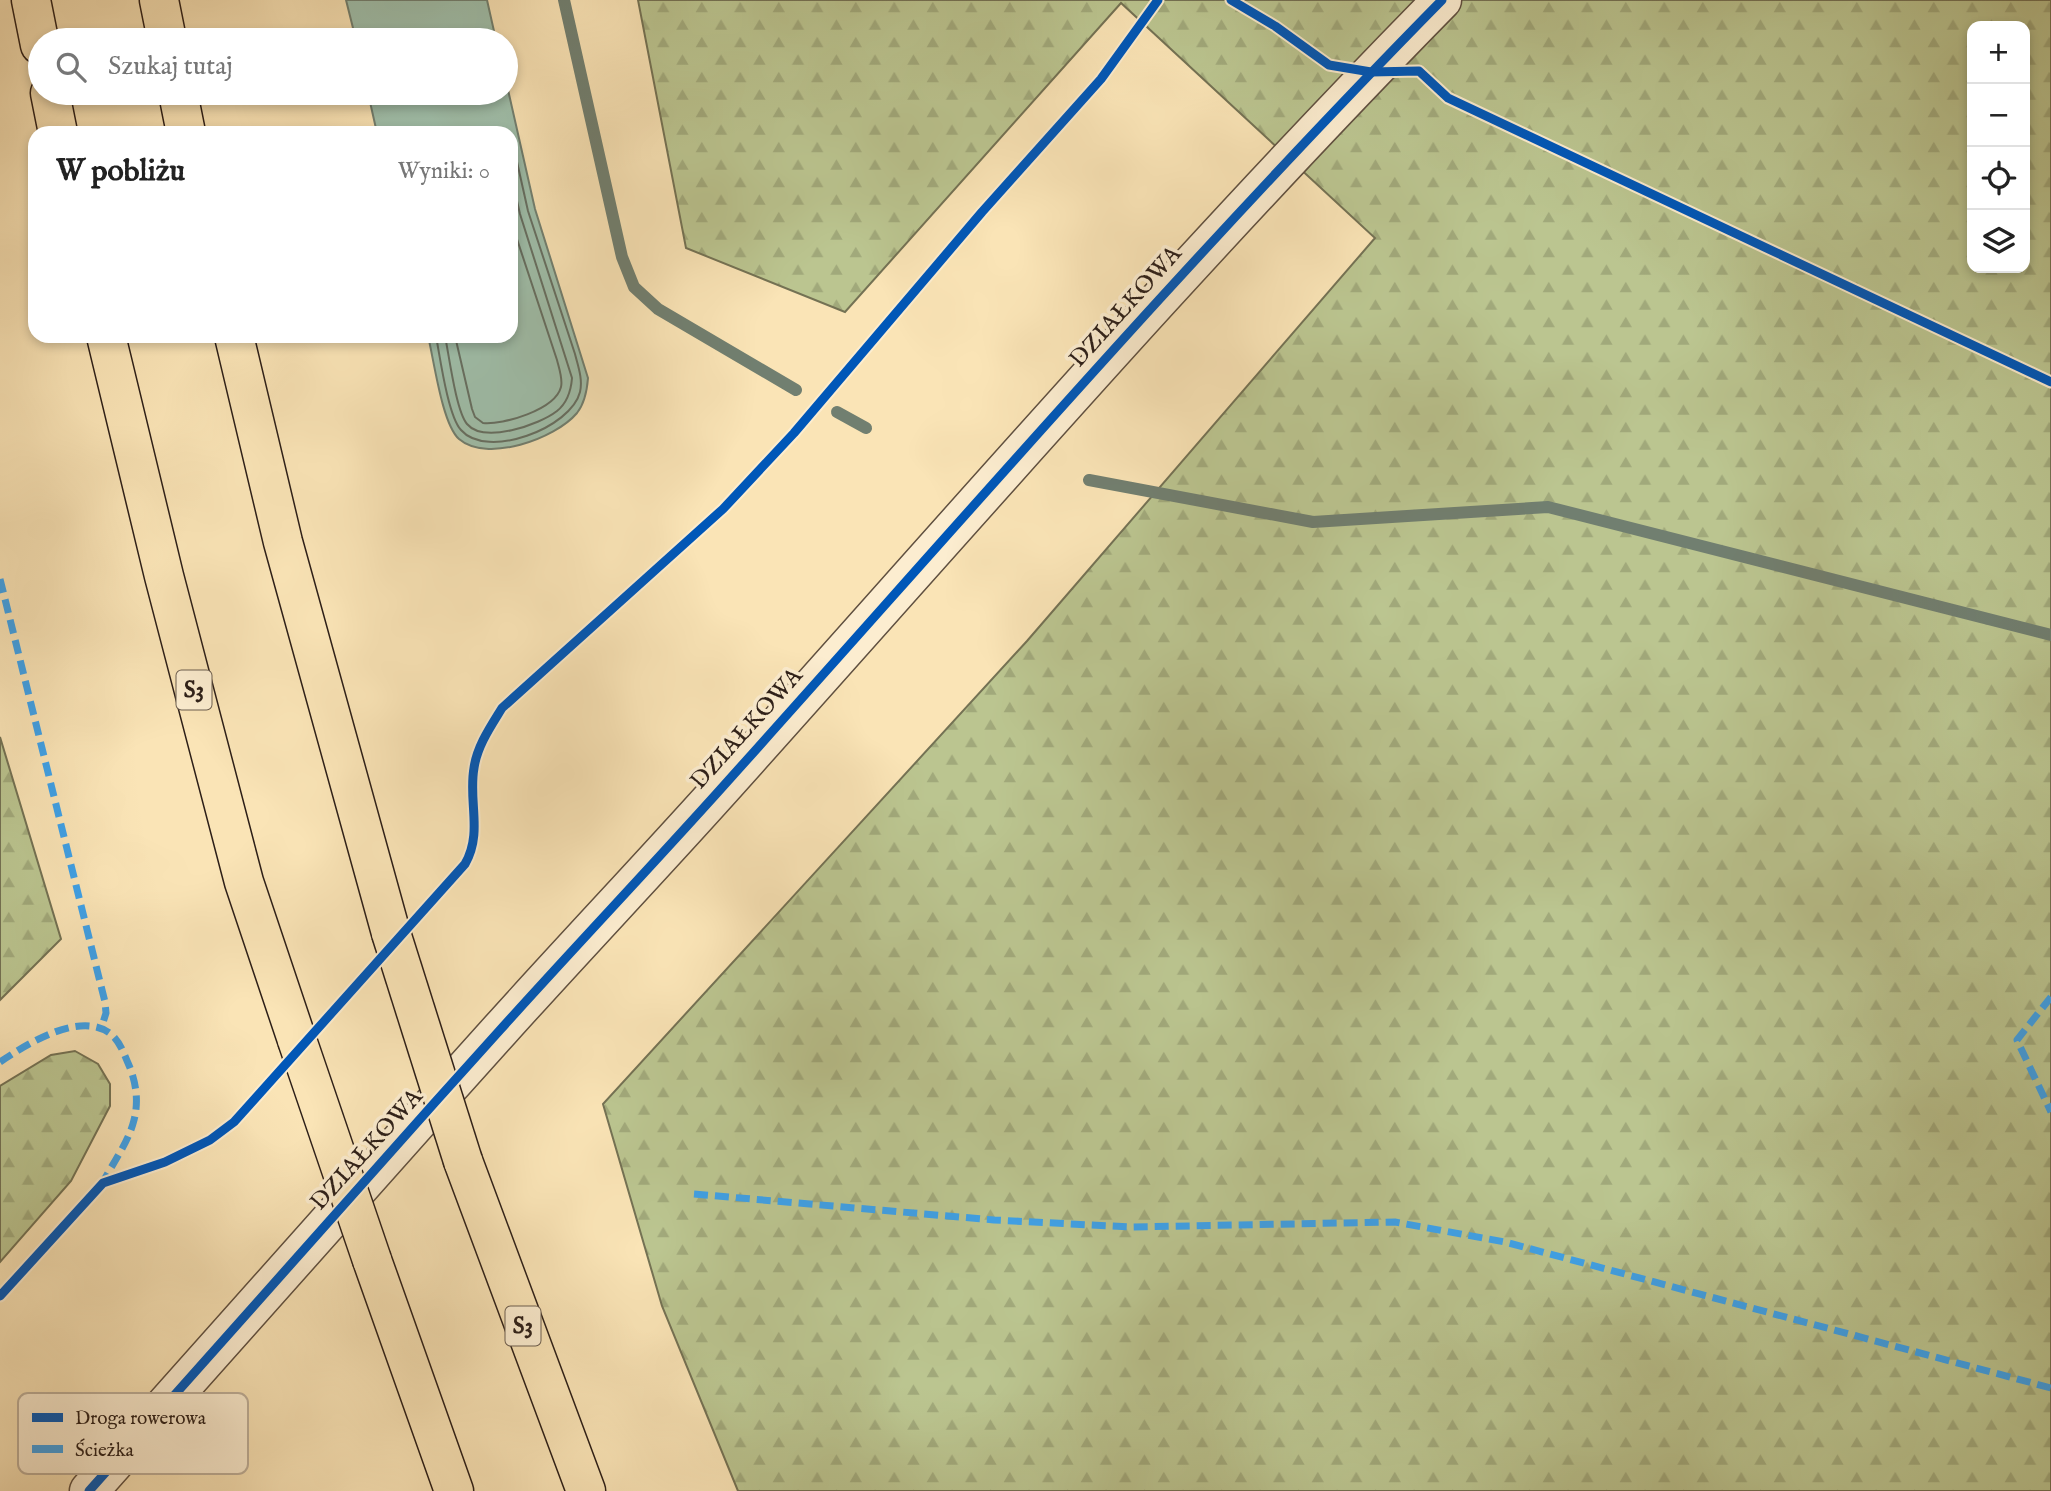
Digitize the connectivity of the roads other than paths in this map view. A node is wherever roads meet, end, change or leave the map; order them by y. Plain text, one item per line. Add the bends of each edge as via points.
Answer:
1 (31, 0) edge
2 (159, 0) edge
3 (1442, 0) edge
4 (37, 28) edge
5 (165, 28) edge
6 (52, 105) edge
7 (180, 105) edge
8 (57, 126) edge
9 (185, 126) edge
10 (108, 343) edge
11 (236, 343) edge
12 (176, 1393) edge
13 (104, 1474) edge
14 (89, 1491) edge
15 (454, 1491) edge
16 (586, 1491) edge

1 - 4 highway
2 - 5 highway
3 - 12 street, DZIAŁKOWA via 1225,228
6 - 8 highway
7 - 9 highway
10 - 15 highway, S3, bridge via 244,882
11 - 16 highway, S3, bridge via 283,542 391,933 463,1161
13 - 14 street, DZIAŁKOWA

